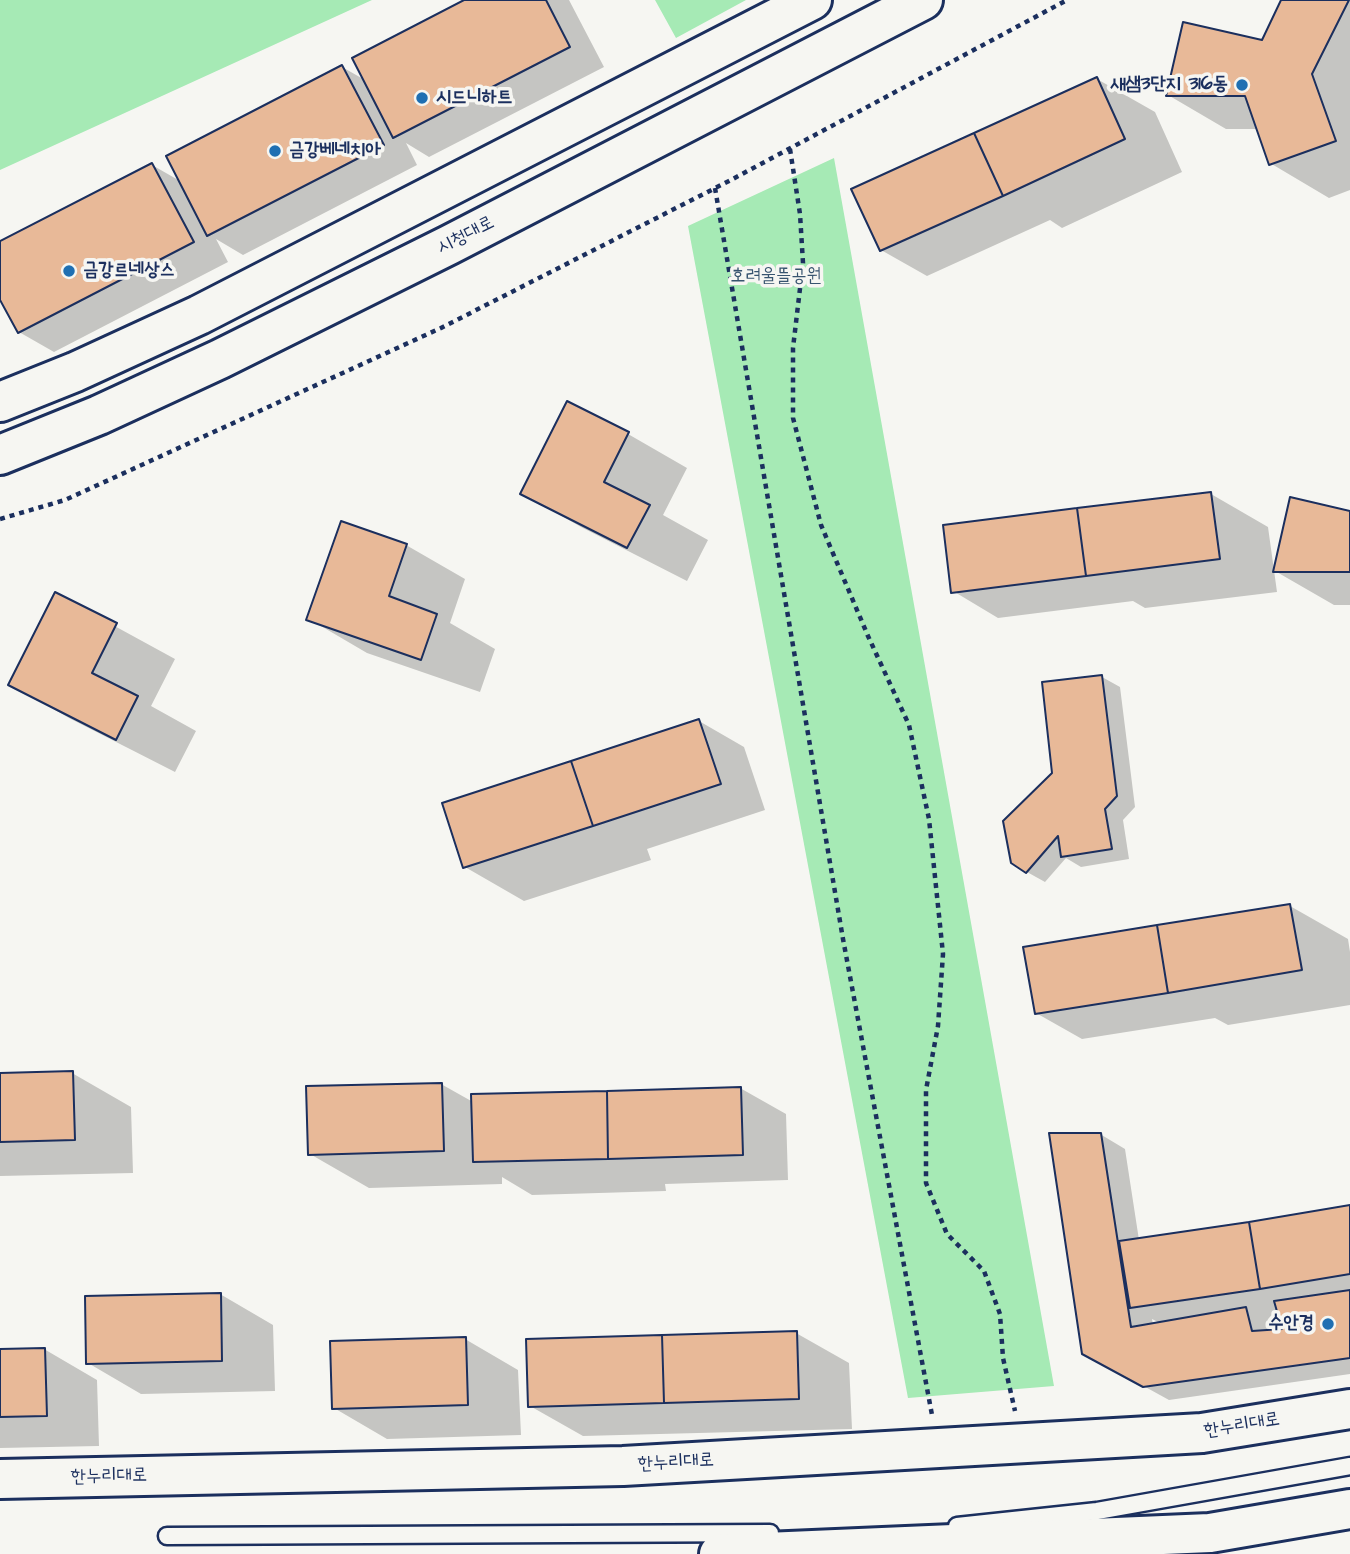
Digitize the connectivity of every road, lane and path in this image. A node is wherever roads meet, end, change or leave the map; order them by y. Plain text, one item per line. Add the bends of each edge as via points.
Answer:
1 (812, 0) edge
2 (923, 0) edge
3 (1067, 0) edge
4 (790, 149) junction
5 (715, 188) junction
6 (0, 402) edge
7 (0, 455) edge
8 (0, 519) edge
9 (1350, 1409) edge
10 (1016, 1415) dead end
11 (933, 1422) dead end
12 (1350, 1466) edge
13 (0, 1479) edge
14 (1350, 1509) edge
15 (780, 1533) dead end
16 (835, 1533) dead end
17 (167, 1536) dead end
18 (719, 1554) edge

1 - 6 street via 199,315
2 - 7 street, 시청대로 via 280,329 99,415
3 - 4 path
4 - 5 path
4 - 10 path via 803,263 793,348 793,418 821,525 909,725 929,819 943,954 938,1026 926,1090 926,1183 947,1234 984,1271 1000,1314 1003,1358
5 - 8 path via 428,334 65,500
5 - 11 path via 843,939
9 - 13 street, 한누리대로 via 1202,1433 637,1465
12 - 16 lane via 1097,1511 891,1533
14 - 18 street via 1210,1534
15 - 17 lane

